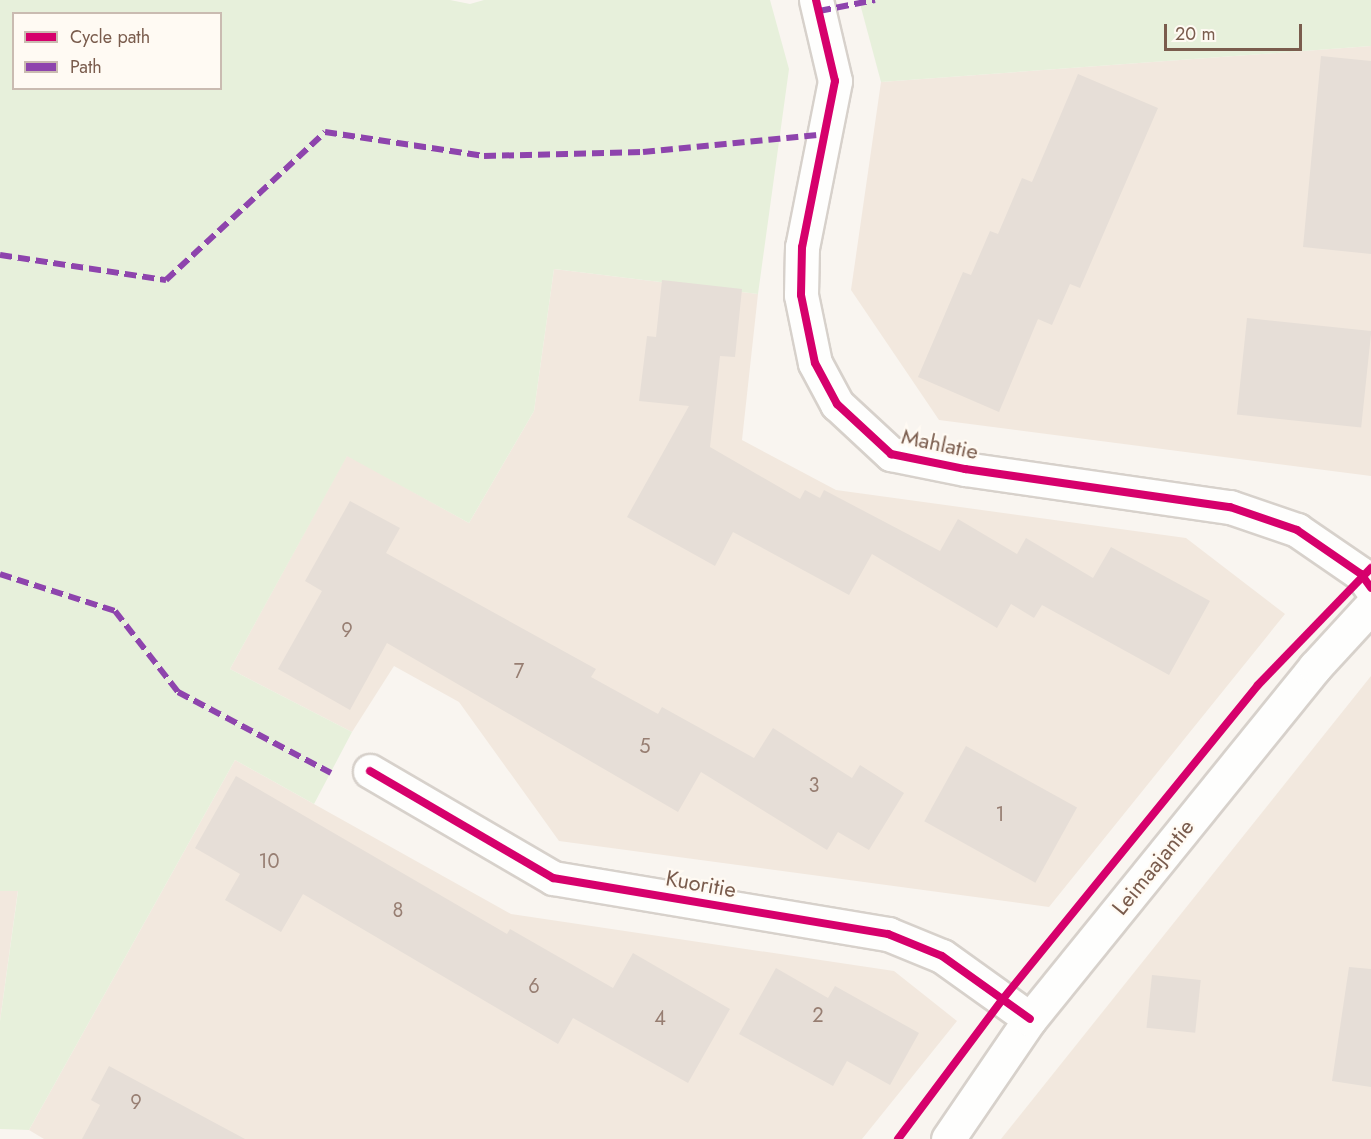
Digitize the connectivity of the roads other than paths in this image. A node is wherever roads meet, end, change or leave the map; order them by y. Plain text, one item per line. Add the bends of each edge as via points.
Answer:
1 (816, 0) edge
2 (1371, 588) edge
3 (1371, 606) edge
4 (370, 771) dead end
5 (1030, 1019) junction
6 (948, 1139) edge

1 - 2 street, Mahlatie via 835,81 802,248 801,295 815,363 837,404 891,454 965,470 1230,507 1297,530 1361,574
3 - 5 street, Leimaajantie via 1321,660
4 - 5 street, Kuoritie via 553,878 888,934 942,956
5 - 6 street, Leimaajantie

